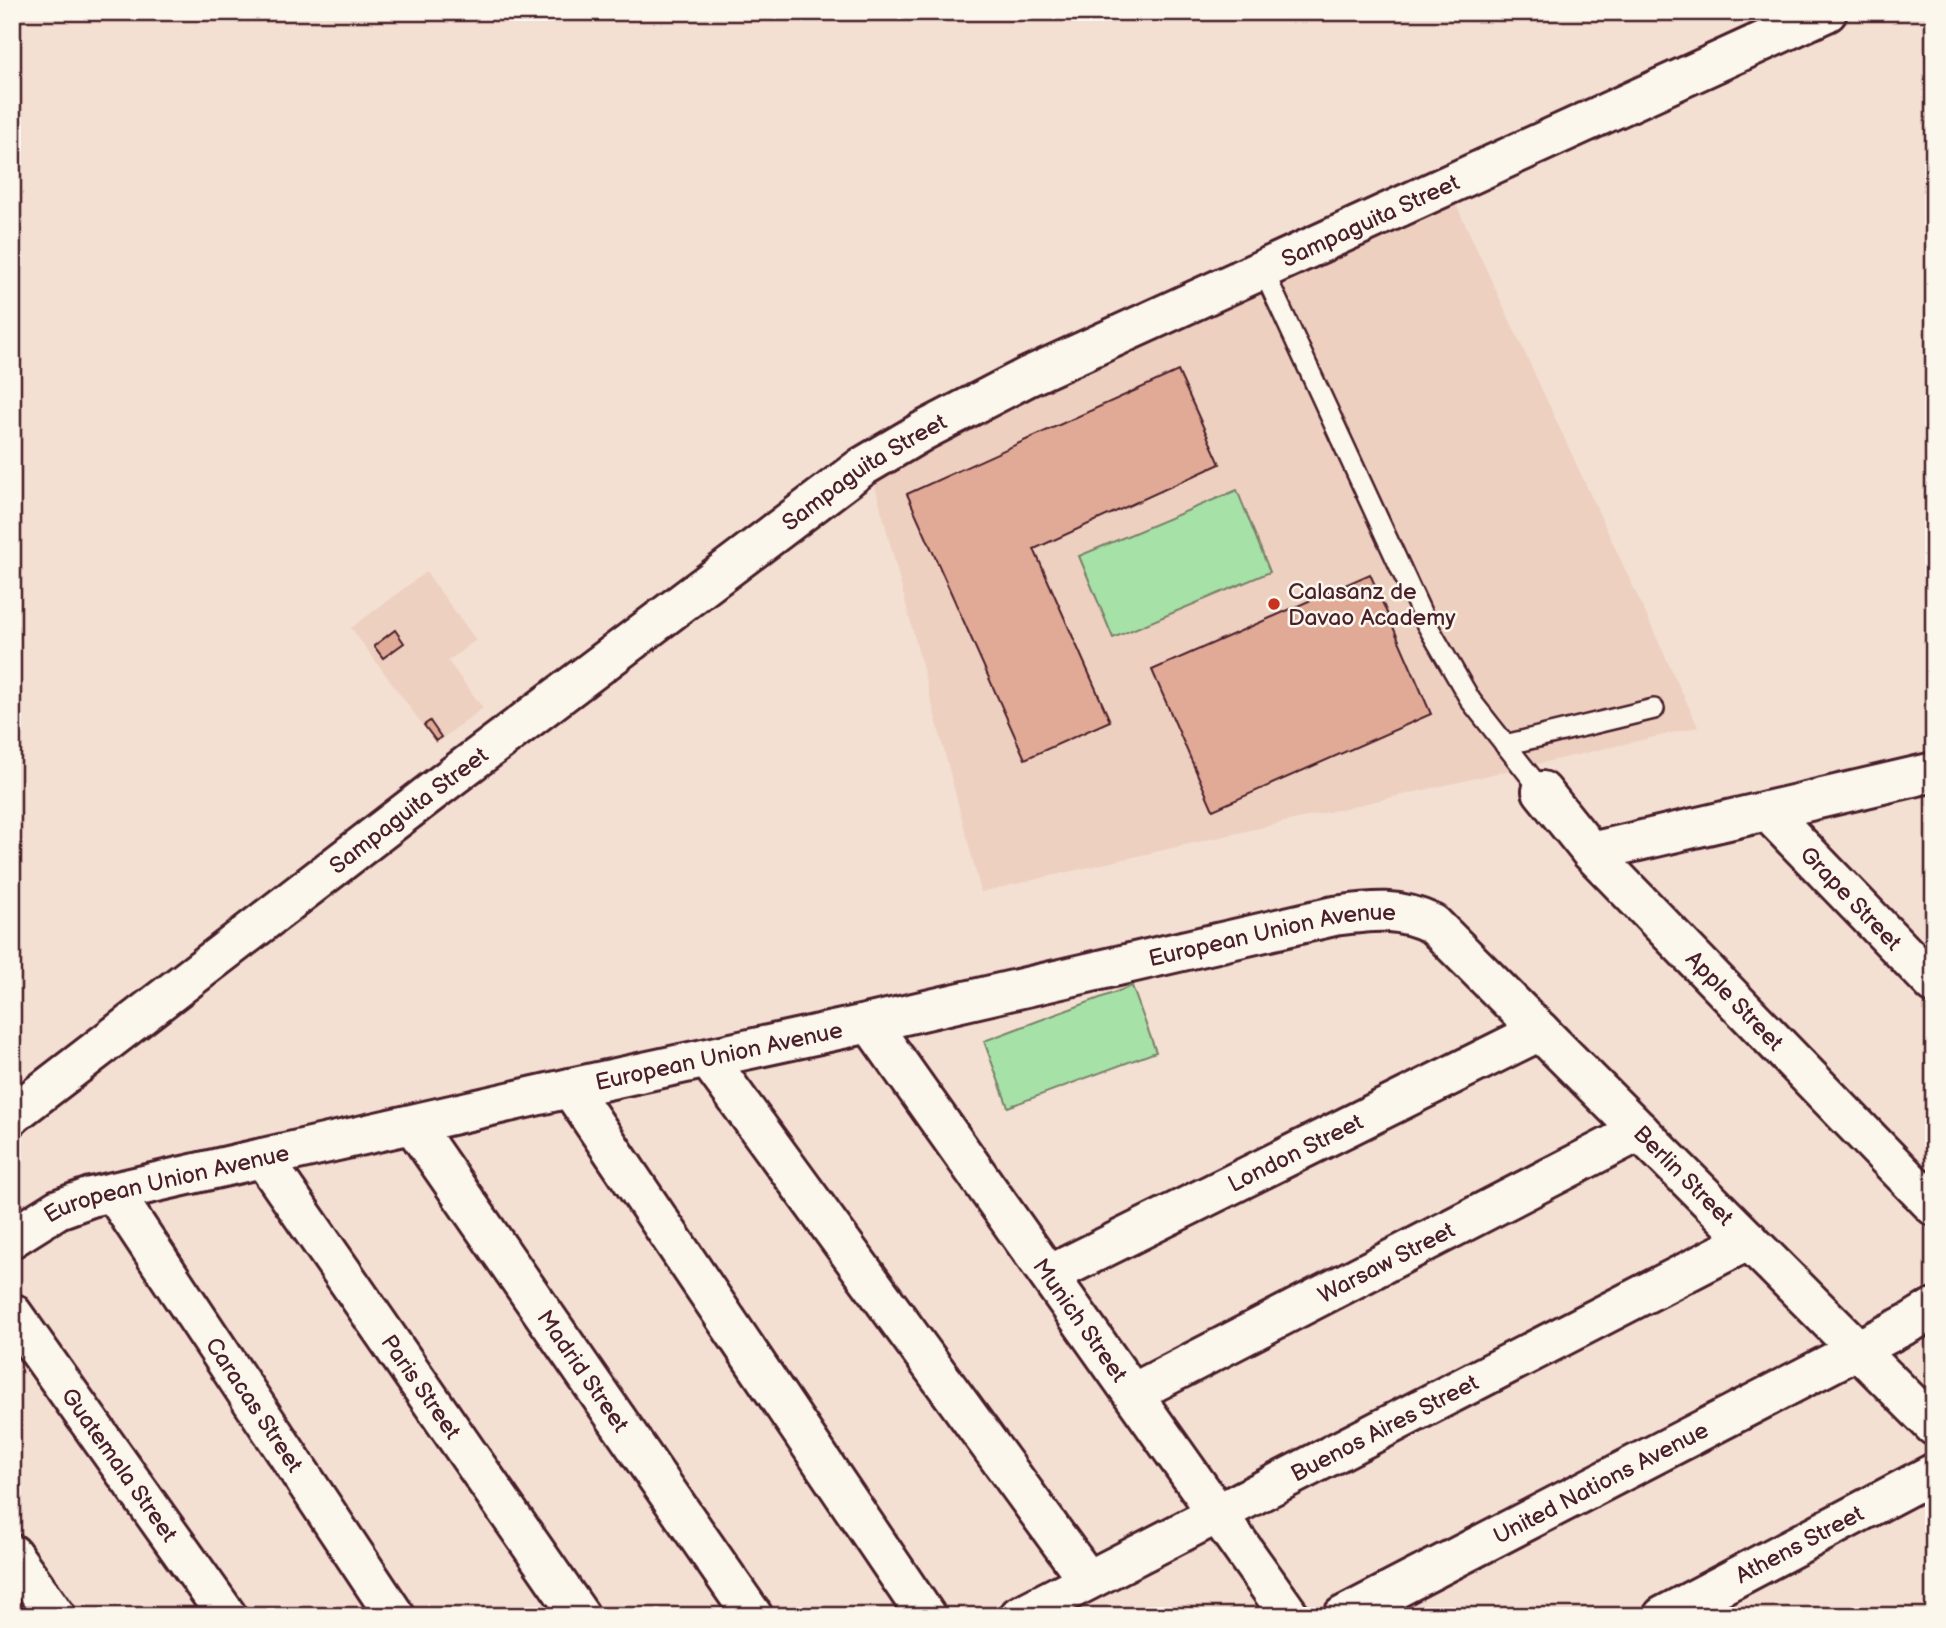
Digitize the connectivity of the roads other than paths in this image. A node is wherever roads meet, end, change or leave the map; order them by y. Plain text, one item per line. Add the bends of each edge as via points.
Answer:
1 (1827, 12) edge
2 (1263, 270) junction
3 (1654, 709) dead end
4 (1505, 745) junction
5 (1934, 772) edge
6 (1542, 791) joint
7 (1767, 811) junction
8 (1591, 852) junction
9 (1433, 924) joint
10 (1934, 984) edge
11 (870, 1024) junction
12 (1540, 1031) junction
13 (708, 1059) junction
14 (570, 1088) junction
15 (12, 1115) edge
16 (413, 1125) junction
17 (1640, 1131) junction
18 (262, 1158) junction
19 (114, 1193) junction
20 (1934, 1206) edge
21 (12, 1238) edge
22 (1749, 1240) junction
23 (1049, 1275) junction
24 (1934, 1308) edge
25 (12, 1313) edge
26 (1858, 1350) junction
27 (1133, 1393) junction
28 (1934, 1426) edge
29 (1934, 1473) edge
30 (1217, 1513) junction
31 (12, 1554) edge
32 (1088, 1580) junction
33 (56, 1616) edge
34 (227, 1616) edge
35 (395, 1616) edge
36 (580, 1616) edge
37 (753, 1616) edge
38 (926, 1616) edge
39 (1019, 1616) edge
40 (1290, 1616) edge
41 (1343, 1616) edge
42 (1663, 1616) edge

1 - 2 street, Sampaguita Street
2 - 4 lane via 1426,623 1471,701
2 - 15 street, Sampaguita Street via 1027,377 862,467
3 - 4 lane
4 - 6 lane
5 - 7 street
6 - 8 street, Apple Street
7 - 8 street
7 - 10 street, Grape Street
8 - 20 street, Apple Street
9 - 11 street, European Union Avenue via 1393,910 1334,916
9 - 12 street, Berlin Street
11 - 13 street, European Union Avenue
11 - 23 street, Munich Street
12 - 17 street, Berlin Street
12 - 23 street, London Street
13 - 14 street, European Union Avenue
13 - 32 street
14 - 16 street, European Union Avenue
14 - 38 street
16 - 18 street, European Union Avenue
16 - 37 street, Madrid Street
17 - 22 street, Berlin Street
17 - 27 street, Warsaw Street
18 - 19 street, European Union Avenue
18 - 36 street, Paris Street
19 - 21 street, European Union Avenue via 58,1209
19 - 35 street, Caracas Street
22 - 26 street, Berlin Street
22 - 30 street, Buenos Aires Street
23 - 27 street, Munich Street
24 - 26 street, United Nations Avenue
25 - 34 street, Guatemala Street
26 - 28 street, Berlin Street
26 - 41 street, United Nations Avenue
27 - 30 street, Munich Street
29 - 42 street, Athens Street
30 - 32 street, Buenos Aires Street
30 - 40 street, Munich Street
31 - 33 street
32 - 39 street, Buenos Aires Street

